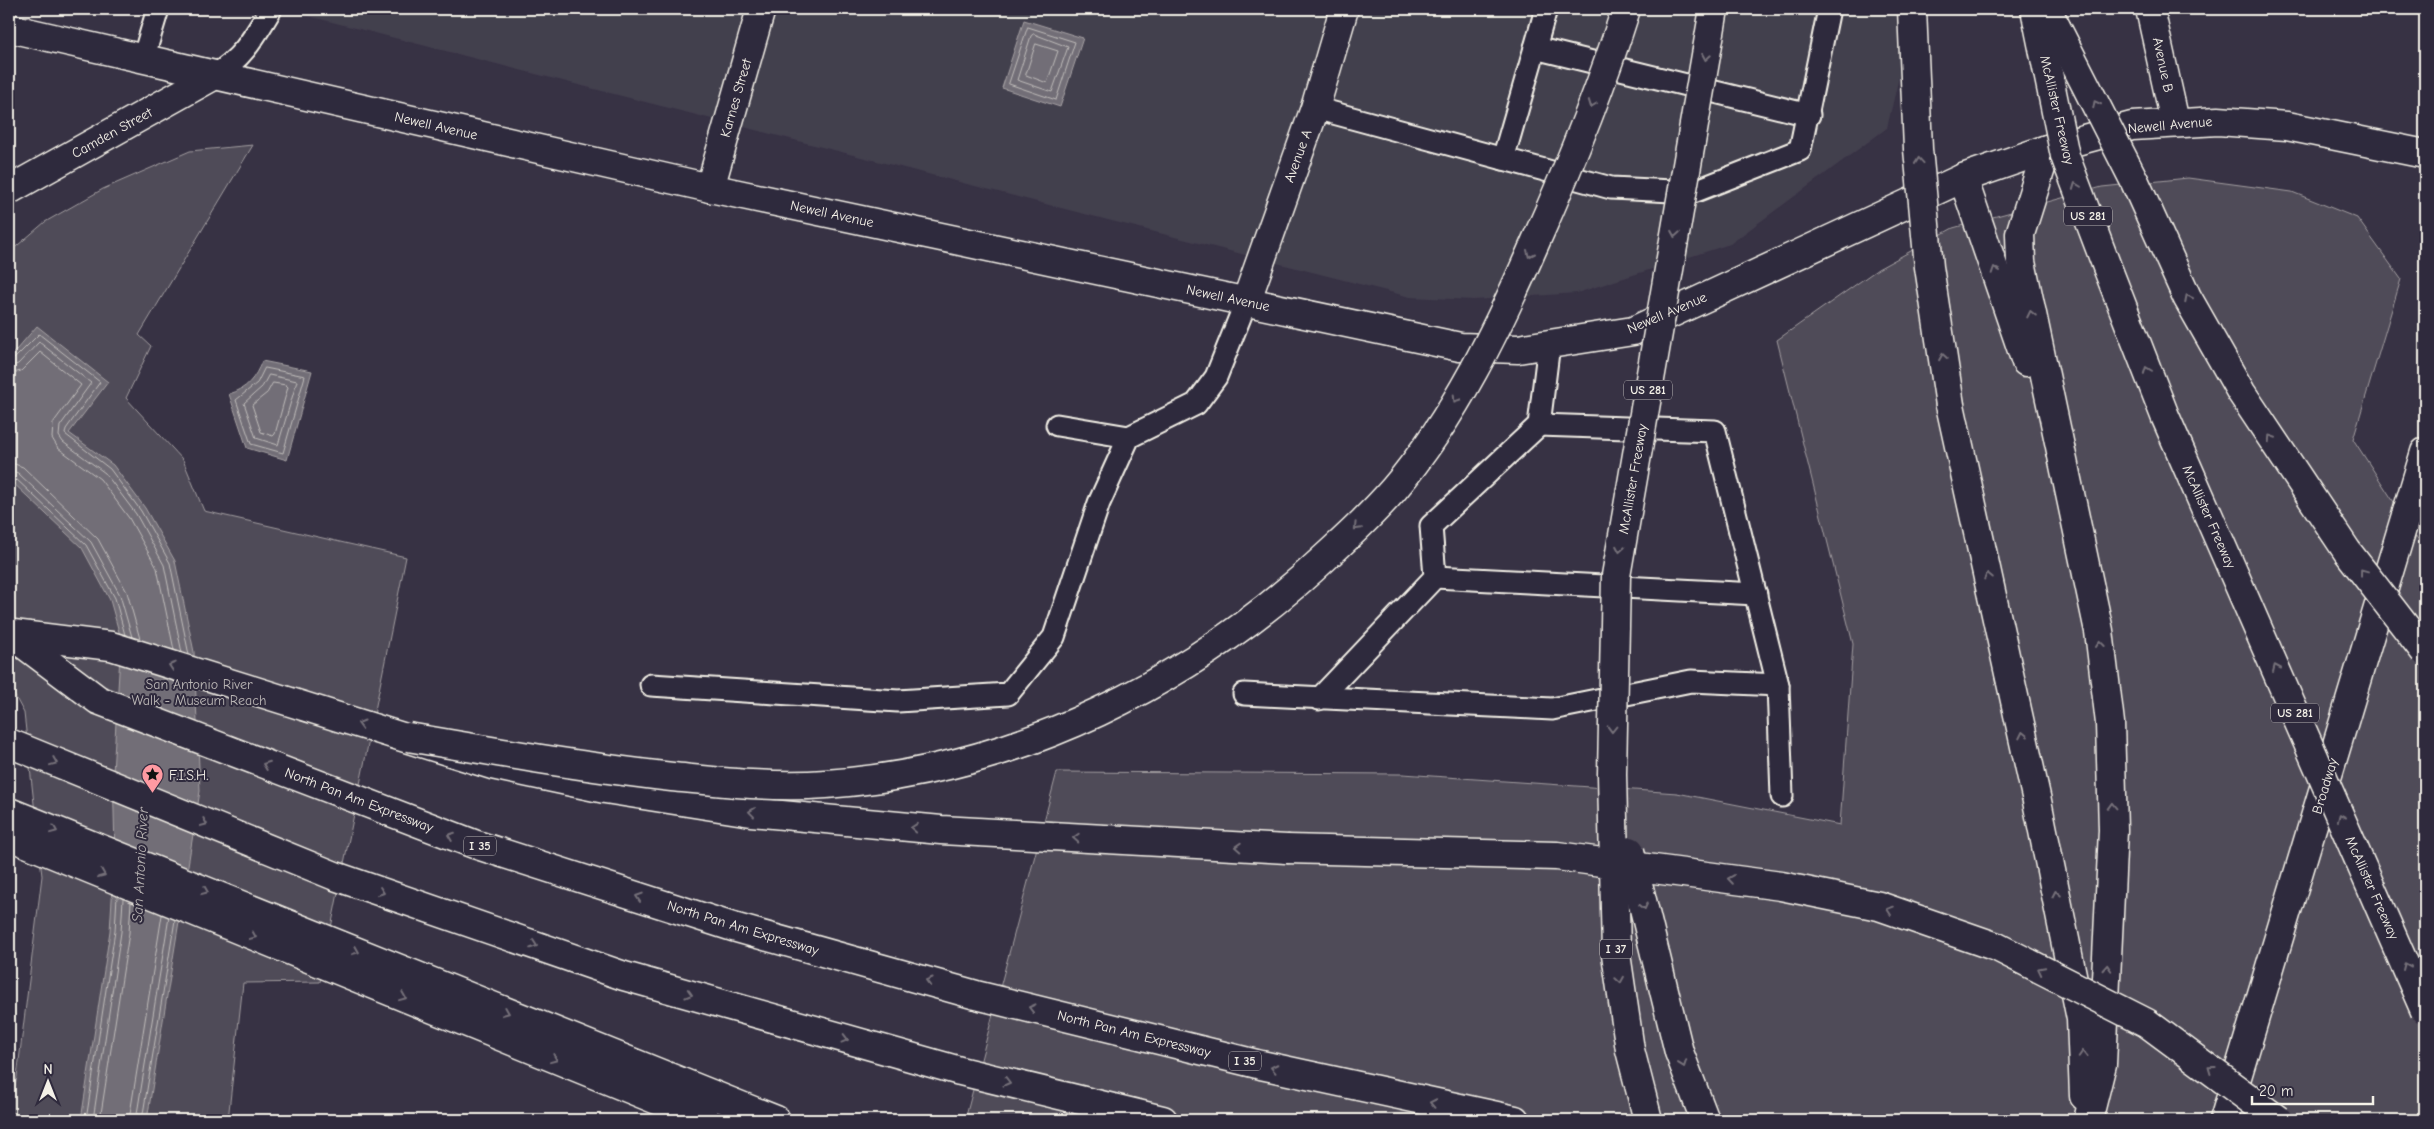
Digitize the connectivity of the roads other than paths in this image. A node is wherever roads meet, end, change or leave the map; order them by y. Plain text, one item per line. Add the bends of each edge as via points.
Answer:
1 (158, 9) edge
2 (271, 9) edge
3 (762, 9) edge
4 (1344, 9) edge
5 (1546, 9) edge
6 (1626, 9) edge
7 (1714, 9) edge
8 (1829, 9) edge
9 (1912, 9) edge
10 (2035, 9) edge
11 (2047, 9) edge
12 (2150, 9) edge
13 (9, 28) edge
14 (1535, 48) junction
15 (143, 59) junction
16 (215, 75) junction
17 (1315, 108) junction
18 (1809, 115) junction
19 (2175, 122) junction
20 (2047, 149) junction
21 (2425, 154) edge
22 (1503, 159) junction
23 (1963, 178) junction
24 (16, 186) edge
25 (710, 188) junction
26 (1246, 302) junction
27 (1548, 344) junction
28 (1057, 425) dead end
29 (1539, 425) junction
30 (1129, 437) junction
31 (2425, 452) edge
32 (2067, 482) junction
33 (2416, 514) edge
34 (1436, 577) junction
35 (1756, 594) junction
36 (10, 633) edge
37 (2425, 652) edge
38 (652, 685) dead end
39 (1778, 685) junction
40 (1244, 694) dead end
41 (1319, 699) junction
42 (408, 738) junction
43 (9, 743) edge
44 (1612, 774) junction
45 (1782, 796) dead end
46 (9, 812) edge
47 (9, 836) edge
48 (2425, 1011) edge
49 (706, 1120) edge
50 (776, 1120) edge
51 (1163, 1120) edge
52 (1515, 1120) edge
53 (1648, 1120) edge
54 (1704, 1120) edge
55 (2086, 1120) edge
56 (2224, 1120) edge
57 (2278, 1120) edge

1 - 15 lane
2 - 16 lane via 248,48 233,64
3 - 25 main road, Karnes Street
4 - 17 main road, Avenue A
5 - 14 lane
6 -> 42 main road, bridge via 1564,177 1528,260 1465,386 1427,443 1395,488 1301,581 1240,630 1177,670 1064,728 993,754 896,777 824,785 750,785 618,771
7 -> 44 main road, McAllister Freeway / US 281, bridge via 1616,576
8 - 18 lane
55 -> 9 main road, bridge via 2081,1019 1950,405 1929,267 1918,149
48 -> 10 main road, McAllister Freeway / US 281, bridge via 2165,416 2114,286 2065,156
37 -> 11 main road, bridge via 2347,551 2241,392 2187,297 2135,182
12 - 19 main road, Avenue B
13 - 15 main road, Newell Avenue
14 - 18 lane
14 - 22 lane
15 - 16 main road, Newell Avenue
16 - 24 main road, Camden Street
16 - 25 main road, Newell Avenue
17 - 22 lane
17 - 26 main road, Avenue A
18 - 22 lane via 1800,150 1693,192 1611,188
19 - 20 main road, Newell Avenue via 2132,126
19 - 21 main road, Newell Avenue via 2218,121 2286,126
20 - 23 main road, Newell Avenue
32 -> 20 main road via 2022,262 2020,234
23 - 27 main road, Newell Avenue via 1633,331
32 -> 23 main road
25 - 26 main road, Newell Avenue
26 - 27 main road, Newell Avenue via 1460,346 1518,349
26 - 30 lane via 1216,378 1196,404
27 - 29 lane
28 - 30 lane
29 - 34 lane via 1431,526
29 - 35 lane via 1715,431
30 - 38 lane via 1099,503 1054,637 1008,694 898,701
31 - 33 main road, Broadway
55 -> 32 main road via 2102,1064 2113,830 2110,723 2099,631
33 - 56 main road, Broadway
34 - 35 lane
34 - 41 lane
35 - 39 lane
42 -> 36 main road via 111,646
52 -> 36 main road, North Pan Am Expressway / I 35 via 1260,1065 976,994 733,926 474,844 98,700
39 - 41 lane via 1691,681 1552,709
39 - 45 lane
40 - 41 lane
57 -> 42 main road, bridge via 2147,1024 1997,947 1879,906 1781,886 1557,856 1228,846 941,830 751,812 605,789 502,767
43 -> 51 main road via 335,876 633,978 960,1070
44 -> 53 main road, I 37, bridge via 1616,954 1630,1050
44 -> 54 main road, bridge via 1679,1052
46 -> 50 main road
47 -> 49 main road

